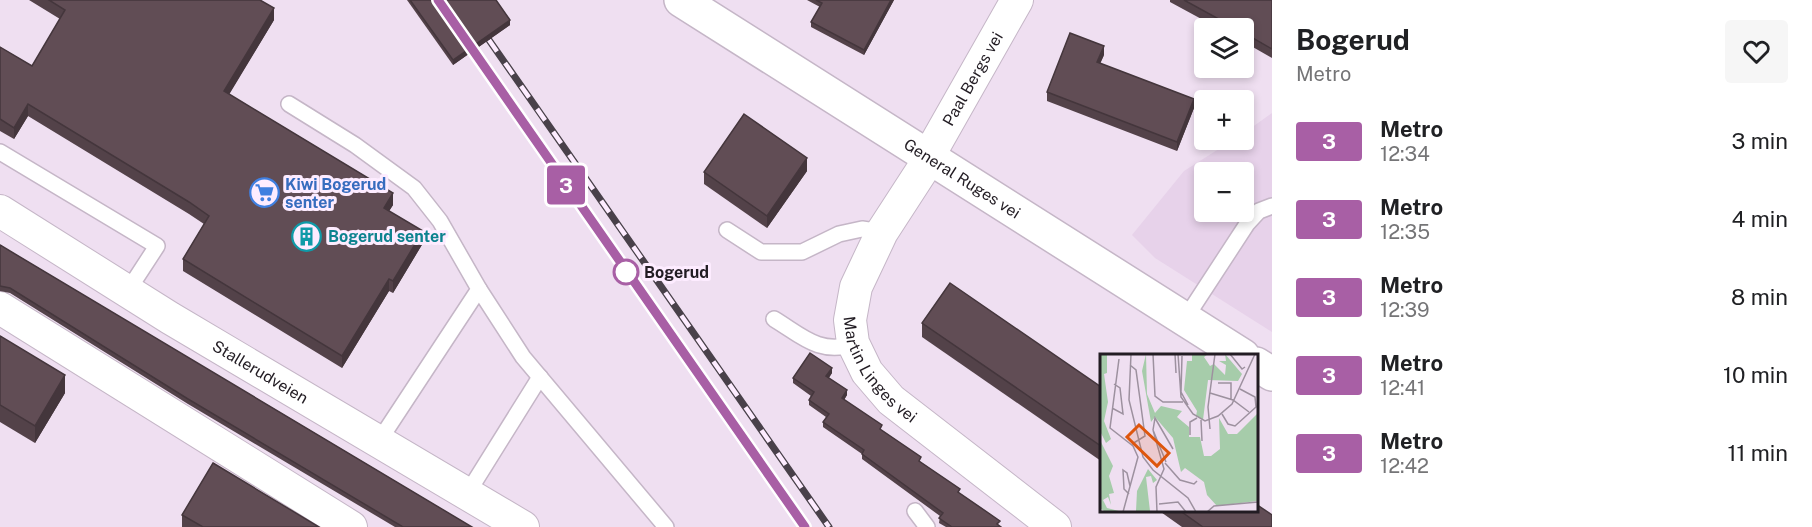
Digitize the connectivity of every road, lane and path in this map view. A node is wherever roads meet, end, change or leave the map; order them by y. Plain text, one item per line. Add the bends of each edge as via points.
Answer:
1 (681, 0) edge
2 (1017, 0) edge
3 (289, 104) dead end
4 (0, 152) edge
5 (929, 158) junction
6 (1272, 206) edge
7 (0, 210) edge
8 (727, 230) dead end
9 (882, 232) junction
10 (479, 289) junction
11 (128, 292) junction
12 (0, 308) edge
13 (774, 319) dead end
14 (1185, 319) junction
15 (854, 344) junction
16 (1241, 354) edge
17 (1257, 365) edge
18 (1272, 374) edge
19 (540, 376) junction
20 (379, 441) junction
21 (467, 494) junction
22 (915, 511) dead end
23 (351, 527) edge
24 (523, 527) edge
25 (666, 527) edge
26 (927, 527) edge
27 (1055, 527) edge

1 - 5 main road, General Ruges vei
2 - 5 street, Paal Bergs vei
3 - 10 lane via 414,188 440,221
4 - 11 lane via 157,246
5 - 9 street, Martin Linges vei
5 - 14 main road, General Ruges vei
6 - 14 lane via 1259,211 1247,224
7 - 11 street, Stallerudveien
8 - 9 lane via 761,252 802,252 839,234 862,229
9 - 15 street, Martin Linges vei via 856,287 850,320
10 - 19 lane via 523,357
10 - 20 lane
11 - 20 street, Stallerudveien
12 - 23 street
13 - 15 lane via 819,346 840,349
14 - 16 main road, General Ruges vei
15 - 27 street, Martin Linges vei via 867,372 891,400
17 - 18 main road
19 - 21 lane
19 - 25 lane
20 - 21 street, Stallerudveien
21 - 24 street, Stallerudveien
22 - 26 lane

